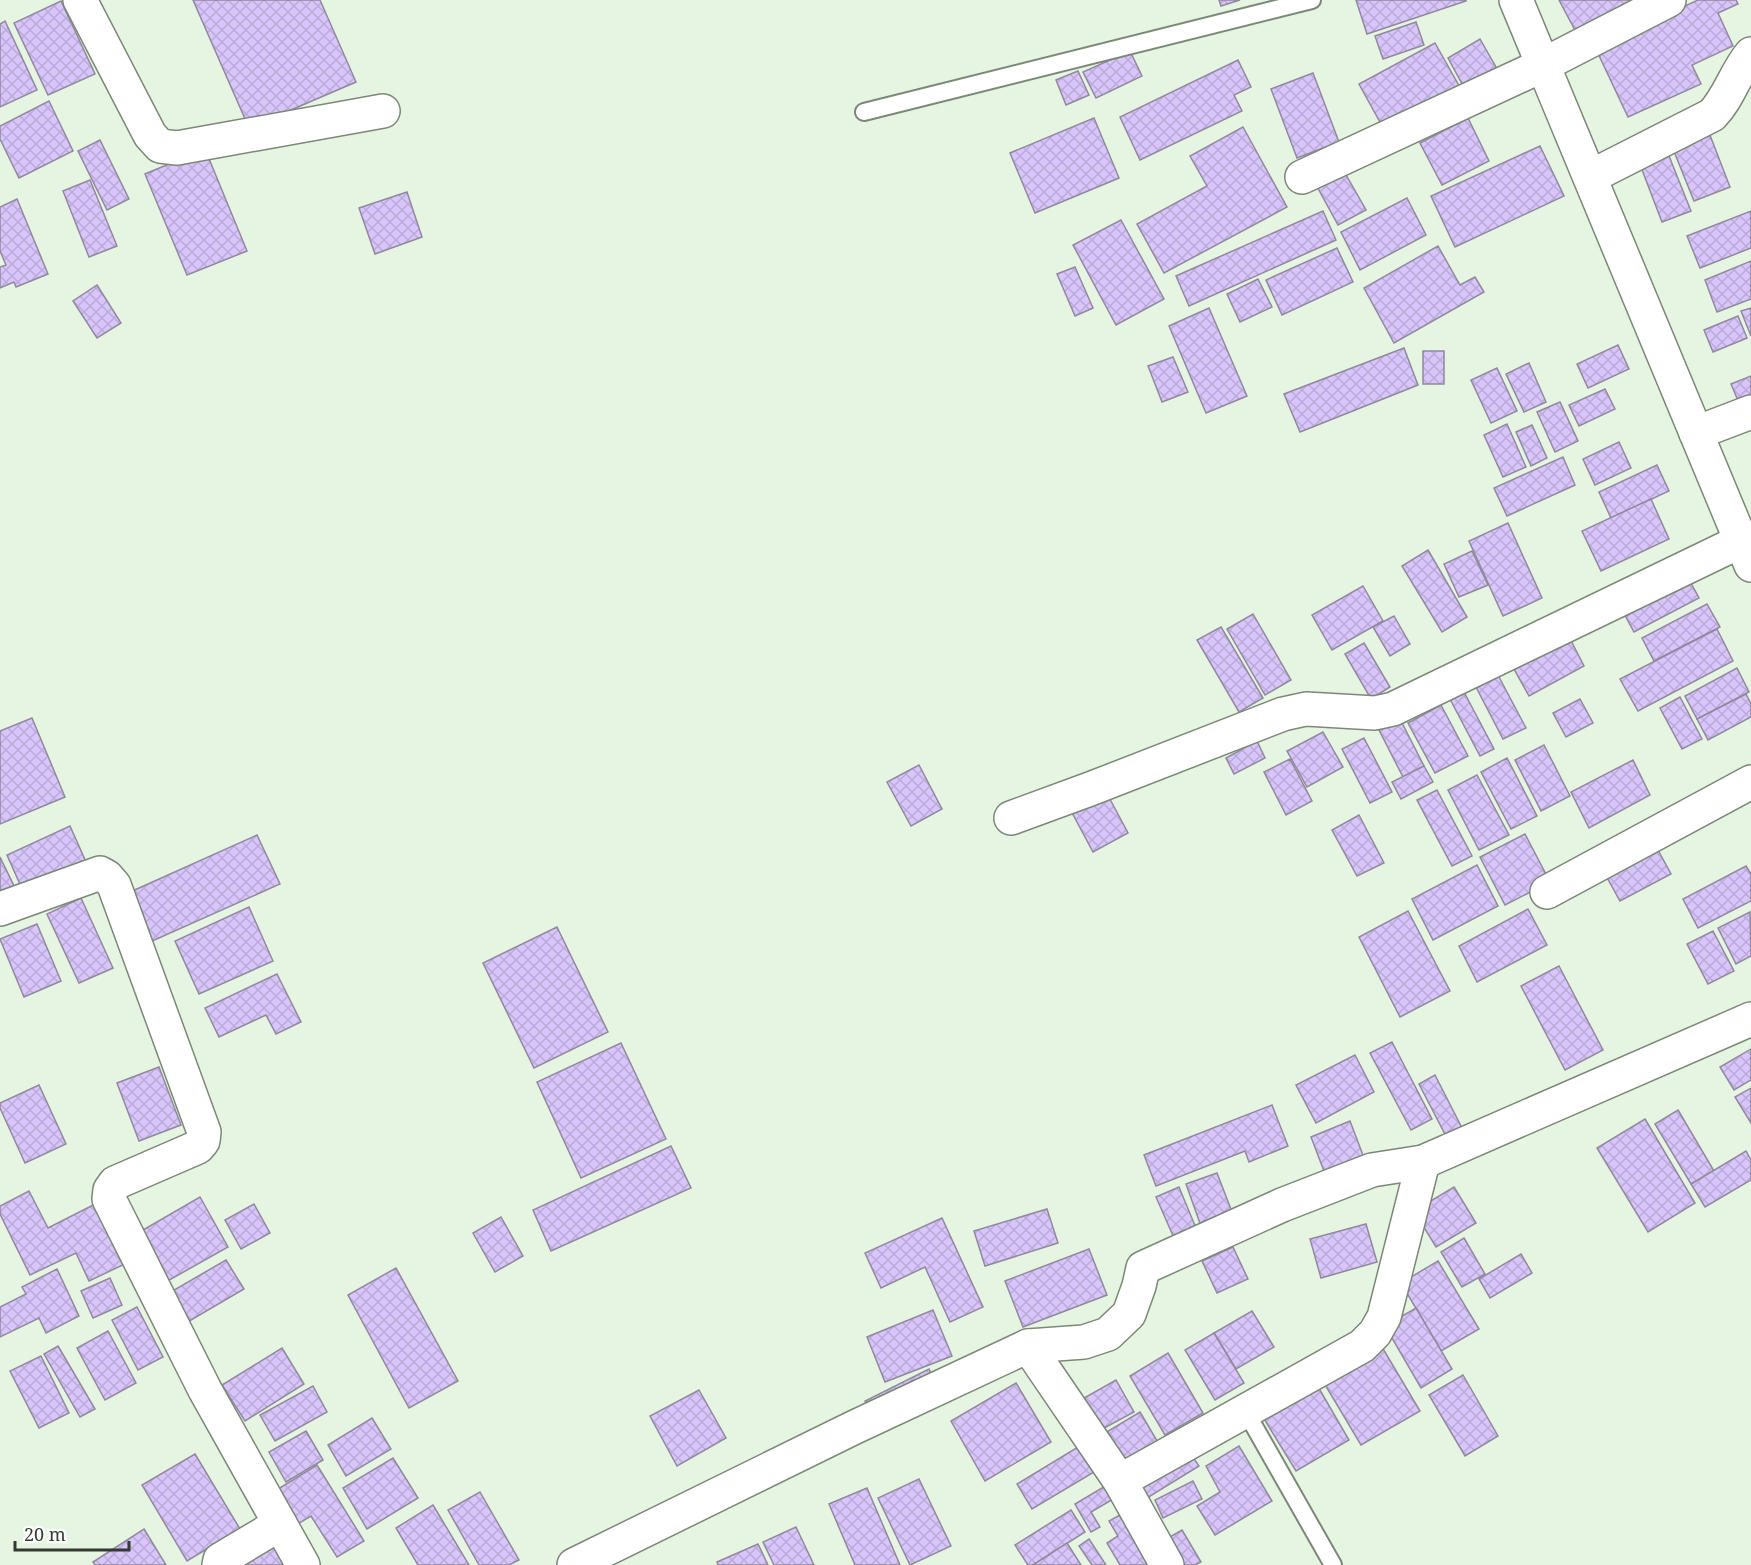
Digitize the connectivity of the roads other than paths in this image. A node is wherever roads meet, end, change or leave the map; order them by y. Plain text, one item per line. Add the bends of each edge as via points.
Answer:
1 (80, 0) edge
2 (1312, 0) edge
3 (1516, 0) edge
4 (1669, 0) edge
5 (1751, 54) edge
6 (1542, 65) junction
7 (383, 111) dead end
8 (864, 111) dead end
9 (1302, 177) dead end
10 (1590, 177) junction
11 (1751, 412) edge
12 (1696, 434) junction
13 (1746, 553) edge
14 (1751, 782) edge
15 (1011, 818) dead end
16 (1546, 892) dead end
17 (0, 909) edge
18 (1751, 1019) edge
19 (1423, 1162) junction
20 (1028, 1346) junction
21 (1246, 1412) junction
22 (1120, 1481) junction
23 (280, 1524) junction
24 (219, 1565) edge
25 (303, 1565) edge
26 (574, 1565) edge
27 (1167, 1565) edge
28 (1333, 1565) edge

1 - 7 street via 150,135 160,146 177,148
2 - 8 lane
3 - 6 street
4 - 6 street
5 - 10 street via 1712,115
6 - 9 street
6 - 10 street
10 - 12 street
11 - 12 street
12 - 13 street
13 - 15 street via 1393,709 1375,713 1306,709 1283,714
14 - 16 street
17 - 23 street via 100,873 114,885 204,1132 198,1147 115,1183 109,1199 206,1390
18 - 19 street
19 - 20 street via 1372,1170 1282,1205 1143,1268 1129,1314 1108,1334 1084,1342
19 - 21 street via 1384,1317 1375,1333 1362,1346
20 - 22 street
20 - 26 street
21 - 22 street
21 - 28 lane
22 - 27 street
23 - 24 street via 220,1560
23 - 25 street

